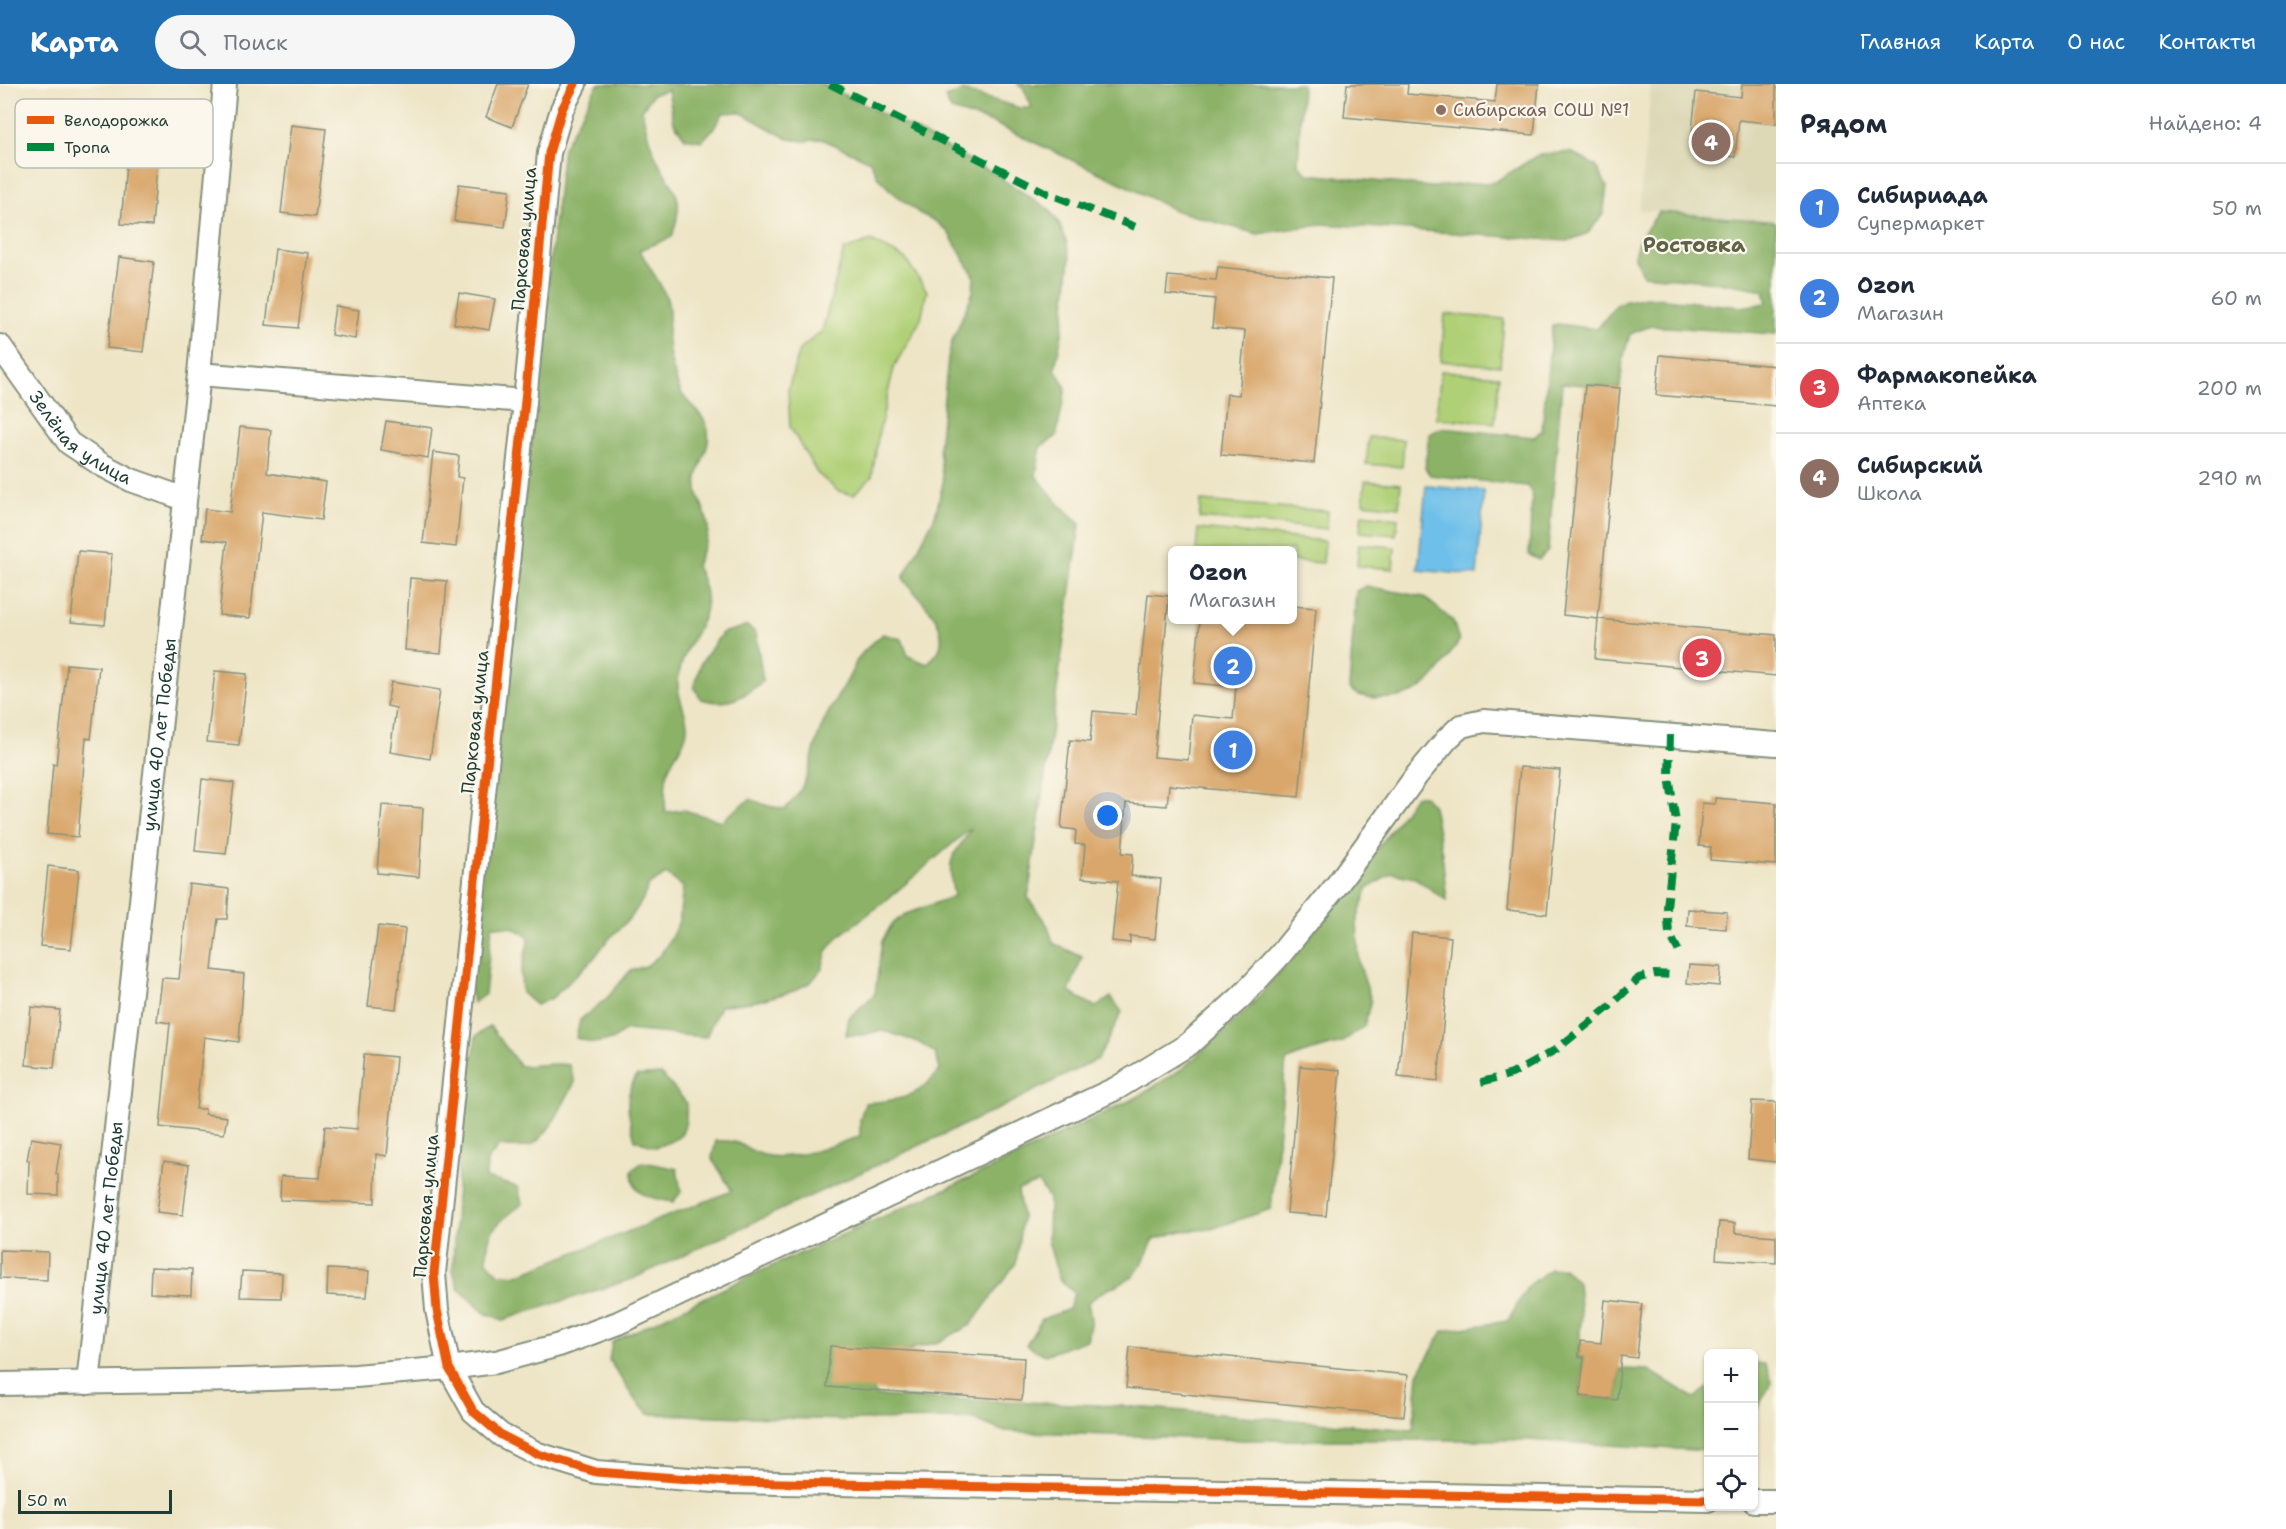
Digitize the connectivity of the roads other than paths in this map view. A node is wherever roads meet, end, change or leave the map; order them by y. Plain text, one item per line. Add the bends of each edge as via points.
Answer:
1 (225, 84) edge
2 (575, 84) edge
3 (0, 346) edge
4 (199, 374) junction
5 (525, 401) junction
6 (185, 499) junction
7 (1776, 744) edge
8 (448, 1368) junction
9 (88, 1383) junction
10 (0, 1384) edge
11 (1704, 1500) edge
12 (1758, 1501) edge
13 (1776, 1501) edge

1 - 4 street, улица 40 лет Победы
2 - 5 street, Парковая улица via 561,109 549,153
3 - 6 street, Зелёная улица via 69,443 131,480
4 - 5 street
4 - 6 street, улица 40 лет Победы
5 - 8 street, Парковая улица via 434,1273
6 - 9 street, улица 40 лет Победы
7 - 8 street via 1484,721 1461,726 1417,775 1280,955 1189,1044 1117,1088 618,1323 560,1345 496,1362
8 - 9 street via 356,1376
8 - 11 street, Парковая улица via 473,1411 501,1435 538,1454 596,1472 741,1483
9 - 10 street
12 - 13 street

